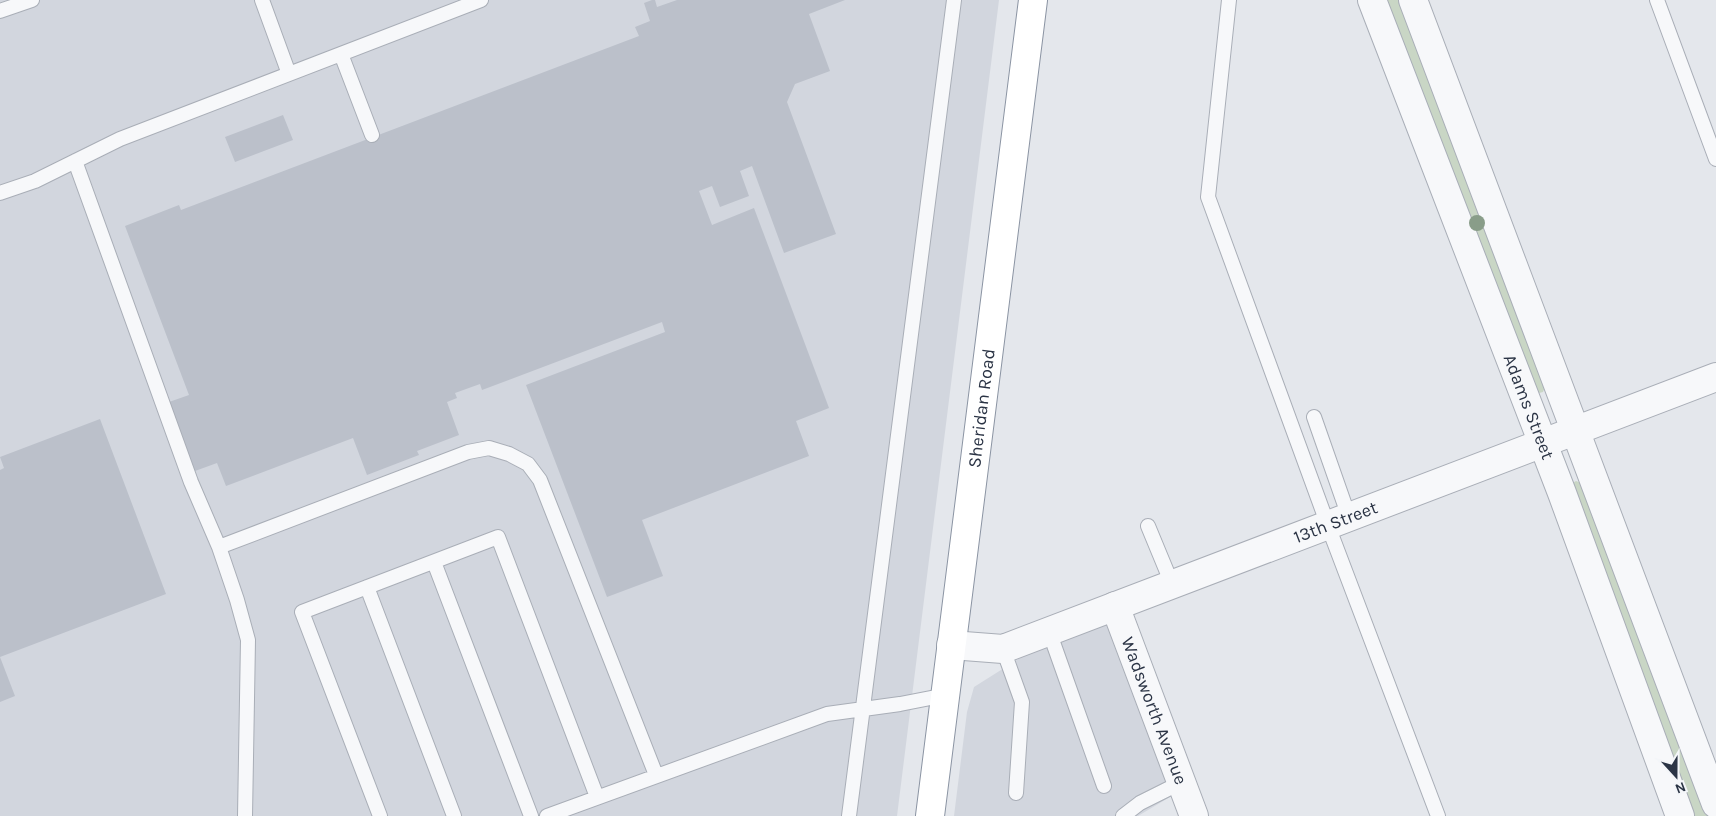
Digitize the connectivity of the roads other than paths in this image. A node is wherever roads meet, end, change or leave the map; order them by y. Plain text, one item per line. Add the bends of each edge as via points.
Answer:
1 (32, 0) edge
2 (262, 0) edge
3 (481, 0) edge
4 (954, 0) edge
5 (1033, 0) edge
6 (1229, 0) edge
7 (1372, 0) edge
8 (1413, 0) edge
9 (1657, 0) edge
10 (0, 11) edge
11 (341, 54) junction
12 (289, 74) junction
13 (372, 135) dead end
14 (1716, 159) edge
15 (75, 161) junction
16 (0, 193) edge
17 (1716, 377) edge
18 (1314, 417) dead end
19 (1575, 431) junction
20 (1543, 443) junction
21 (1339, 521) junction
22 (1148, 526) dead end
23 (219, 547) junction
24 (434, 562) junction
25 (1172, 584) junction
26 (367, 587) junction
27 (1115, 606) junction
28 (1049, 631) junction
29 (951, 645) junction
30 (1003, 649) junction
31 (946, 696) junction
32 (862, 710) junction
33 (656, 775) junction
34 (1182, 782) junction
35 (1104, 786) dead end
36 (1016, 793) dead end
37 (597, 798) junction
38 (1716, 804) edge
39 (245, 816) edge
40 (380, 816) edge
41 (454, 816) edge
42 (531, 816) edge
43 (547, 816) edge
44 (849, 816) edge
45 (930, 816) edge
46 (1123, 816) edge
47 (1194, 816) edge
48 (1438, 816) edge
49 (1680, 816) edge

1 - 10 lane
2 - 12 lane
3 - 11 lane
4 - 32 lane
5 - 29 highway, Sheridan Road
6 - 21 lane via 1208,196
7 - 20 street, Adams Street
8 - 19 street, Adams Street
9 - 14 lane
11 - 12 lane
11 - 13 lane
12 - 15 lane via 120,140
15 - 16 lane
15 - 23 lane via 191,482
17 - 19 street, 13th Street
18 - 21 lane
19 - 20 street, 13th Street
19 - 38 street, Adams Street
20 - 21 street, 13th Street
20 - 49 street, Adams Street
21 - 25 street, 13th Street
21 - 48 lane
22 - 25 lane
23 - 33 lane via 468,452 488,448 509,454 528,464 540,480
23 - 39 lane via 248,640
24 - 26 lane
24 - 37 lane via 498,537
24 - 42 lane
25 - 27 street, 13th Street
26 - 40 lane via 302,612
26 - 41 lane
27 - 28 street, 13th Street
27 - 34 street, Wadsworth Avenue
28 - 30 street, 13th Street
28 - 35 lane
29 - 30 street, 13th Street
29 - 31 highway, Sheridan Road
30 - 36 lane via 1022,702
31 - 32 lane
31 - 45 highway, Sheridan Road
32 - 33 lane via 827,714
32 - 44 lane
33 - 37 lane
34 - 46 lane via 1140,803
34 - 47 street, Wadsworth Avenue
37 - 43 lane

